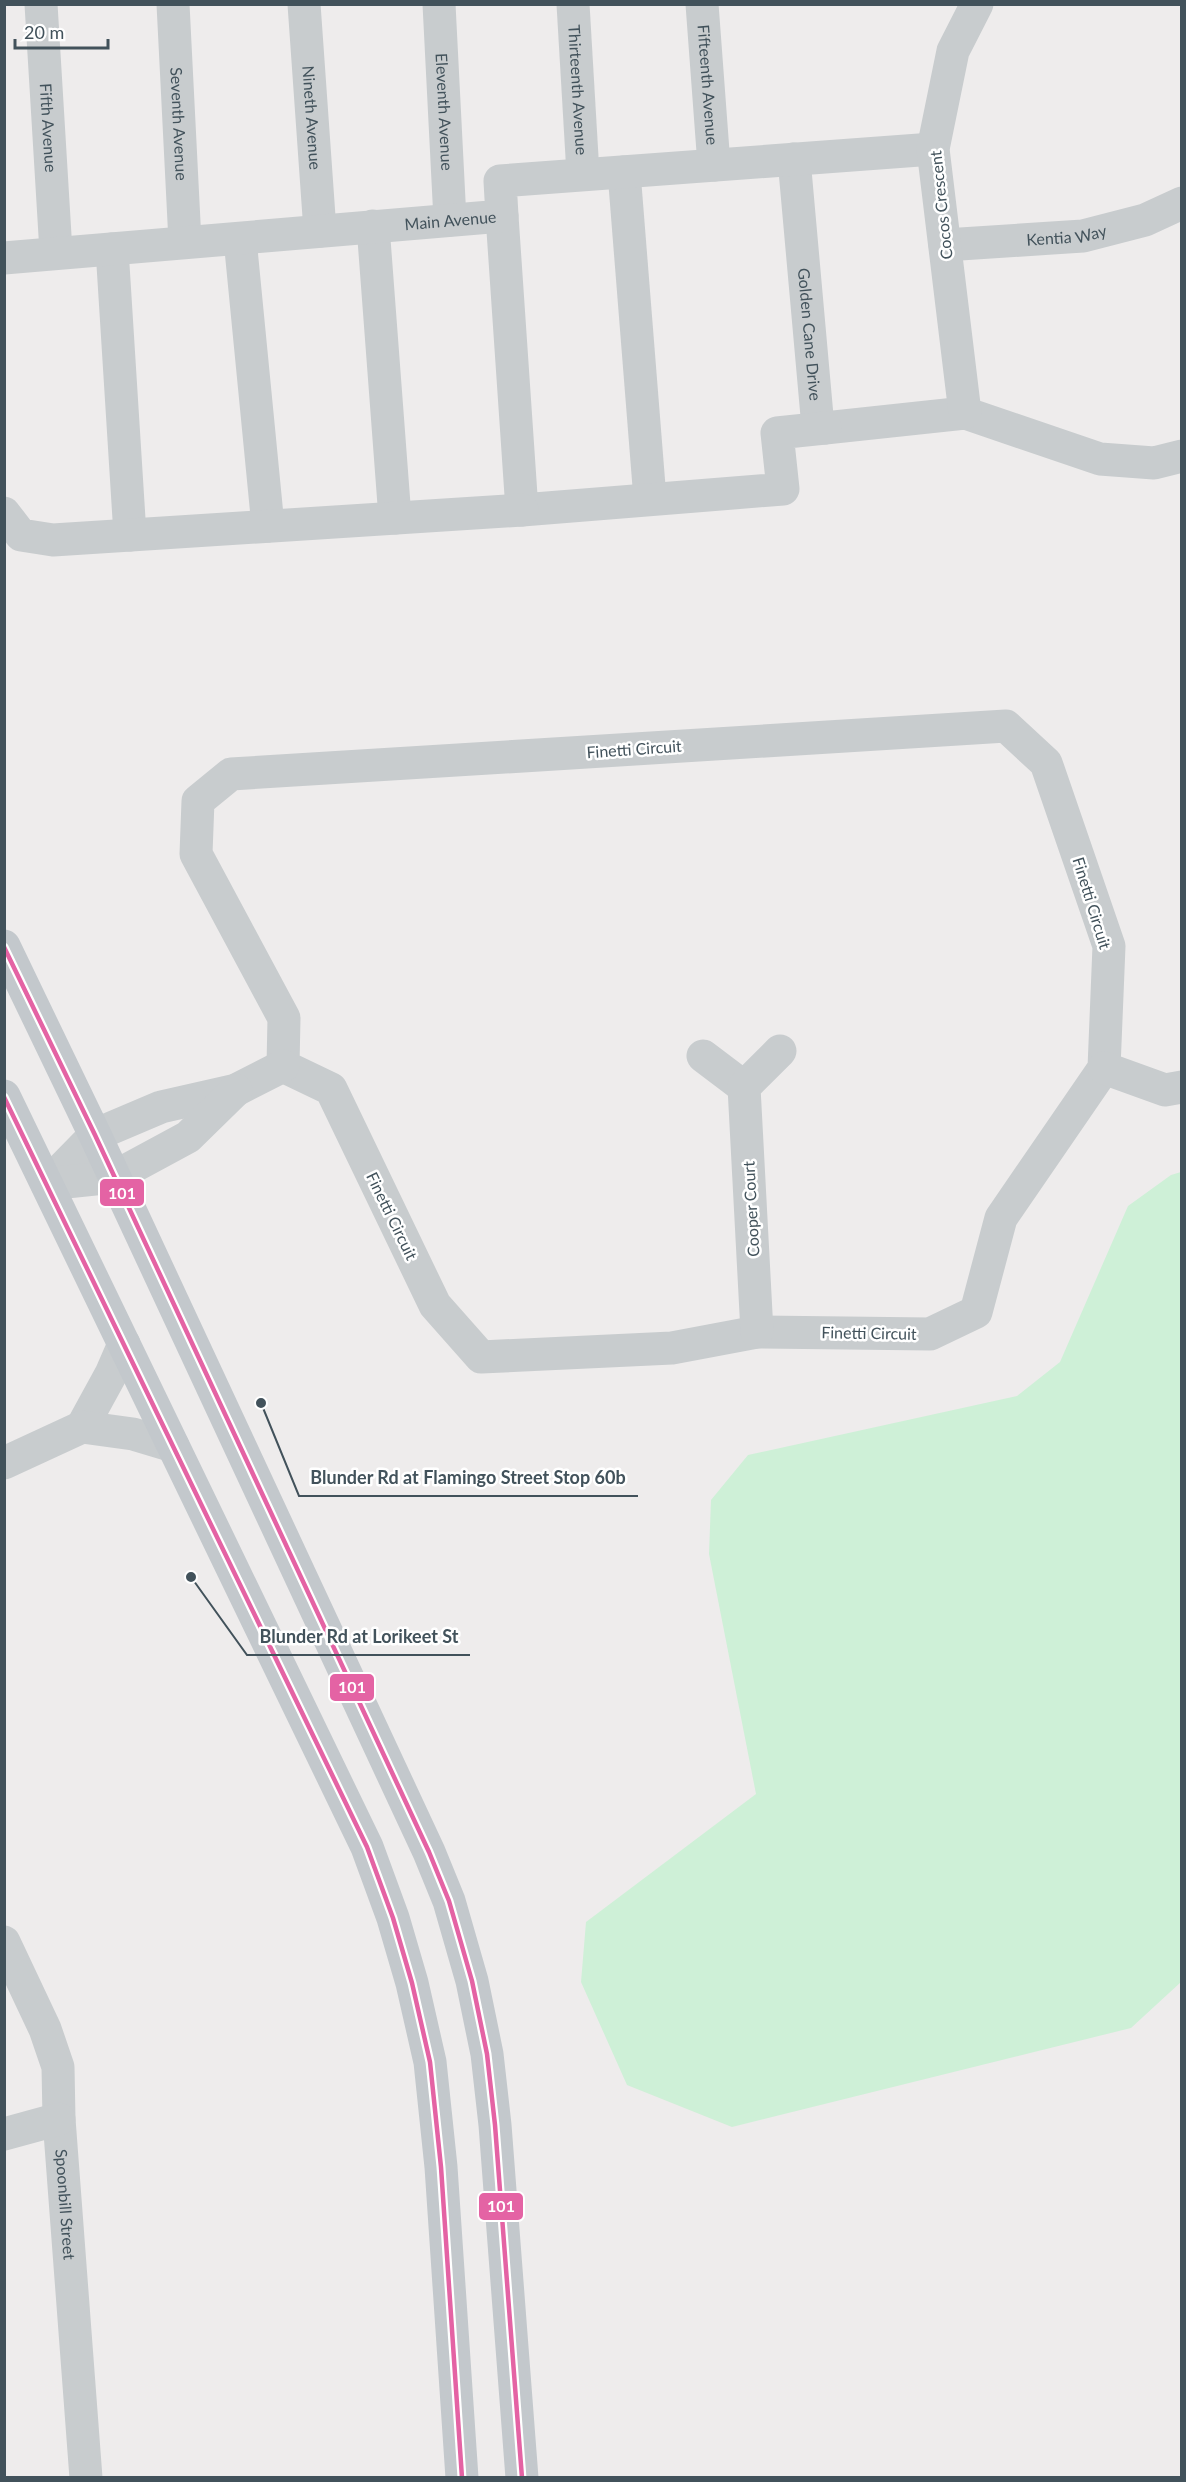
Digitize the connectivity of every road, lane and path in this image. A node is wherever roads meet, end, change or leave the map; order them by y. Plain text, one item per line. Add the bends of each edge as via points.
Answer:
1 (41, 4) edge
2 (173, 4) edge
3 (304, 4) edge
4 (439, 4) edge
5 (573, 4) edge
6 (702, 4) edge
7 (978, 4) edge
8 (933, 149) junction
9 (794, 159) junction
10 (714, 165) junction
11 (624, 172) junction
12 (583, 174) junction
13 (1182, 202) edge
14 (502, 216) junction
15 (450, 220) junction
16 (373, 226) junction
17 (320, 231) junction
18 (240, 238) junction
19 (185, 242) junction
20 (945, 245) junction
21 (112, 249) junction
22 (56, 252) junction
23 (4, 258) edge
24 (965, 413) junction
25 (825, 428) junction
26 (1182, 456) edge
27 (650, 500) junction
28 (522, 510) junction
29 (4, 513) edge
30 (394, 518) junction
31 (268, 526) junction
32 (130, 535) junction
33 (4, 946) edge
34 (780, 1051) dead end
35 (703, 1056) dead end
36 (283, 1066) junction
37 (1104, 1068) junction
38 (744, 1087) junction
39 (1182, 1087) edge
40 (236, 1090) junction
41 (4, 1096) edge
42 (95, 1135) junction
43 (114, 1177) junction
44 (47, 1184) junction
45 (758, 1332) junction
46 (124, 1344) junction
47 (82, 1427) junction
48 (173, 1446) junction
49 (4, 1463) edge
50 (4, 1942) edge
51 (59, 2119) junction
52 (4, 2134) edge
53 (86, 2478) edge
54 (462, 2478) edge
55 (522, 2478) edge

1 - 22 street, Fifth Avenue
2 - 19 street, Seventh Avenue
3 - 17 street, Nineth Avenue
4 - 15 street, Eleventh Avenue
5 - 12 street, Thirteenth Avenue
6 - 10 street, Fifteenth Avenue
7 - 8 street, Cocos Crescent via 953,51
8 - 9 street, Main Avenue
8 - 20 street, Cocos Crescent
9 - 10 street, Main Avenue
9 - 25 street, Golden Cane Drive via 817,416
10 - 11 street, Main Avenue
11 - 12 street, Main Avenue
11 - 27 street
12 - 14 street, Main Avenue via 500,181
13 - 20 street, Kentia Way via 1145,220 1083,236
14 - 15 street, Main Avenue
14 - 28 street
15 - 16 street, Main Avenue
16 - 17 street, Main Avenue
16 - 30 street
17 - 18 street, Main Avenue
18 - 19 street, Main Avenue
18 - 31 street
19 - 21 street, Main Avenue
20 - 24 street, Cocos Crescent
21 - 22 street, Main Avenue
21 - 32 street
22 - 23 street, Main Avenue
24 - 25 street
24 - 26 street via 1100,459 1154,463
25 - 27 street via 777,433 783,489
27 - 28 street
28 - 30 street
29 - 32 street via 21,535 53,540
30 - 31 street
31 - 32 street
33 - 42 main road
34 - 38 street
35 - 38 street
36 - 37 street, Finetti Circuit via 284,1018 196,854 198,801 231,774 1006,726 1046,763 1109,946
36 - 40 street
36 - 45 street, Finetti Circuit via 331,1089 435,1305 481,1357 672,1348
37 - 39 street via 1165,1090
37 - 45 street, Finetti Circuit via 1001,1218 976,1312 930,1334
38 - 45 street, Cooper Court
40 - 42 street via 161,1107
40 - 43 street via 188,1137
41 - 44 main road
42 - 43 main road
42 - 44 street
43 - 44 street
43 - 55 main road via 449,1901 472,1981 487,2054
44 - 46 main road
46 - 47 street
46 - 48 main road
47 - 48 street via 133,1434
47 - 49 street
48 - 54 main road via 367,1847 412,1983 430,2062 441,2167
50 - 51 street, Spoonbill Street via 58,2067
51 - 52 street
51 - 53 street, Spoonbill Street

